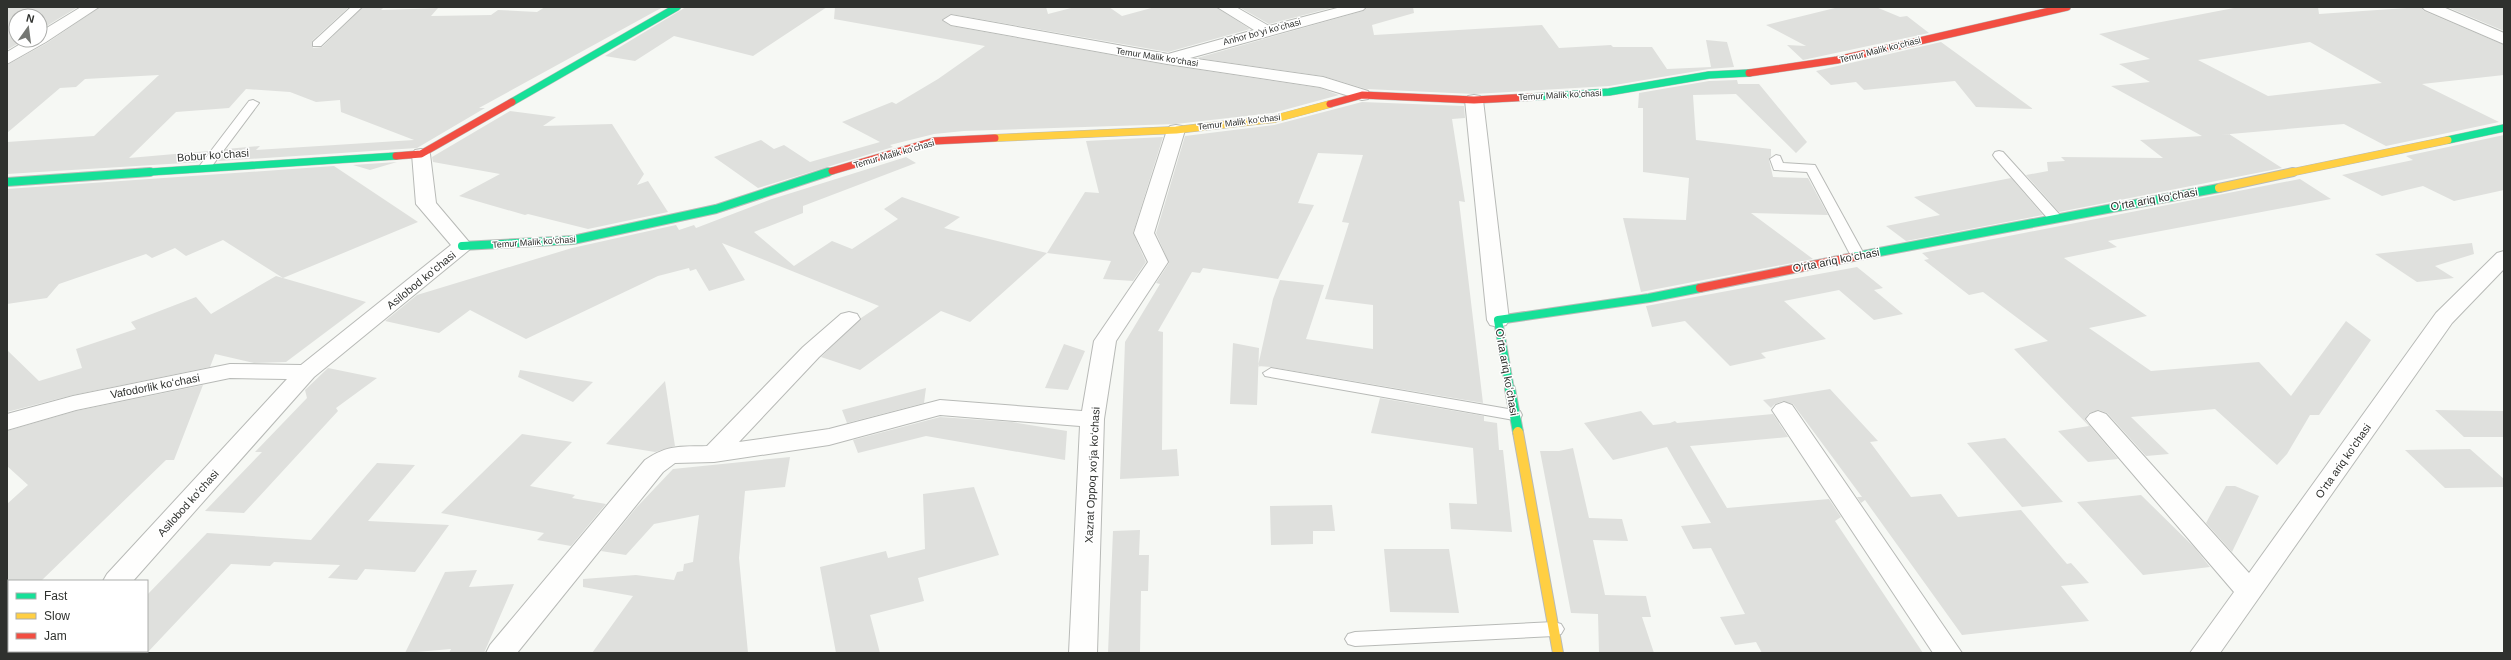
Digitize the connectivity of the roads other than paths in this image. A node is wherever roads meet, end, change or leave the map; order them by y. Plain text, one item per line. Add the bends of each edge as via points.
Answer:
1 (91, 7) edge
2 (357, 7) edge
3 (677, 7) edge
4 (1225, 7) edge
5 (1358, 7) edge
6 (2067, 7) edge
7 (2430, 7) edge
8 (951, 20) dead end
9 (1266, 31) junction
10 (48, 33) edge
11 (2504, 39) edge
12 (317, 44) dead end
13 (25, 48) edge
14 (7, 59) edge
15 (1167, 59) junction
16 (1362, 95) junction
17 (1474, 100) junction
18 (254, 103) dead end
19 (2504, 128) edge
20 (1176, 130) junction
21 (421, 154) junction
22 (1998, 155) dead end
23 (1776, 158) dead end
24 (205, 167) junction
25 (7, 182) edge
26 (2055, 218) junction
27 (462, 246) junction
28 (1858, 256) junction
29 (2501, 265) edge
30 (849, 319) dead end
31 (1498, 320) junction
32 (306, 372) junction
33 (1271, 373) dead end
34 (1784, 410) dead end
35 (1514, 415) junction
36 (1092, 419) junction
37 (2098, 419) dead end
38 (7, 422) edge
39 (714, 454) junction
40 (118, 580) edge
41 (2250, 592) junction
42 (1554, 629) junction
43 (1355, 639) dead end
44 (500, 653) edge
45 (1083, 653) edge
46 (1558, 653) edge
47 (1948, 653) edge
48 (2204, 653) edge

1 - 10 street
2 - 12 lane
3 - 21 street
4 - 9 street
5 - 9 street, Anhor boʻyi koʻchasi
6 - 17 street, Temur Malik koʻchasi via 1990,23 1841,60 1777,71 1709,75 1609,92
7 - 11 street
8 - 15 street, Temur Malik ko'chasi
9 - 15 street, Anhor boʻyi koʻchasi
13 - 14 street
15 - 16 street, Temur Malik ko'chasi via 1322,82
16 - 17 street, Temur Malik koʻchasi
16 - 20 street, Temur Malik koʻchasi via 1274,119
17 - 31 street
18 - 24 lane
19 - 26 street, Oʻrta ariq koʻchasi via 2262,180
20 - 27 street, Temur Malik koʻchasi via 934,141 708,211 574,240
20 - 36 street, Xazrat Oppoq xo‘ja ko‘chasi via 1144,233 1158,262 1105,341
21 - 24 street, Bobur koʻchasi
21 - 27 street, Asilobod koʻchasi via 426,204
22 - 26 lane
23 - 28 lane via 1778,167 1811,168
24 - 25 street, Bobur koʻchasi
26 - 28 street, Oʻrta ariq koʻchasi
27 - 32 street, Asilobod koʻchasi
28 - 31 street, Oʻrta ariq koʻchasi via 1649,298
29 - 41 street, Oʻrta ariq koʻchasi via 2444,318
30 - 39 street via 811,352
31 - 35 street, Oʻrta ariq koʻchasi
32 - 38 street, Vafodorlik koʻchasi via 230,371 73,403
32 - 40 street, Asilobod koʻchasi
33 - 35 lane
34 - 47 street
35 - 42 street, Oʻrta ariq koʻchasi
36 - 39 street via 940,407 829,437
36 - 45 street, Xazrat Oppoq xo‘ja ko‘chasi
37 - 41 street
39 - 44 street via 670,455 654,466
41 - 48 street, Oʻrta ariq koʻchasi
42 - 43 lane
42 - 46 street, Oʻrta ariq koʻchasi

